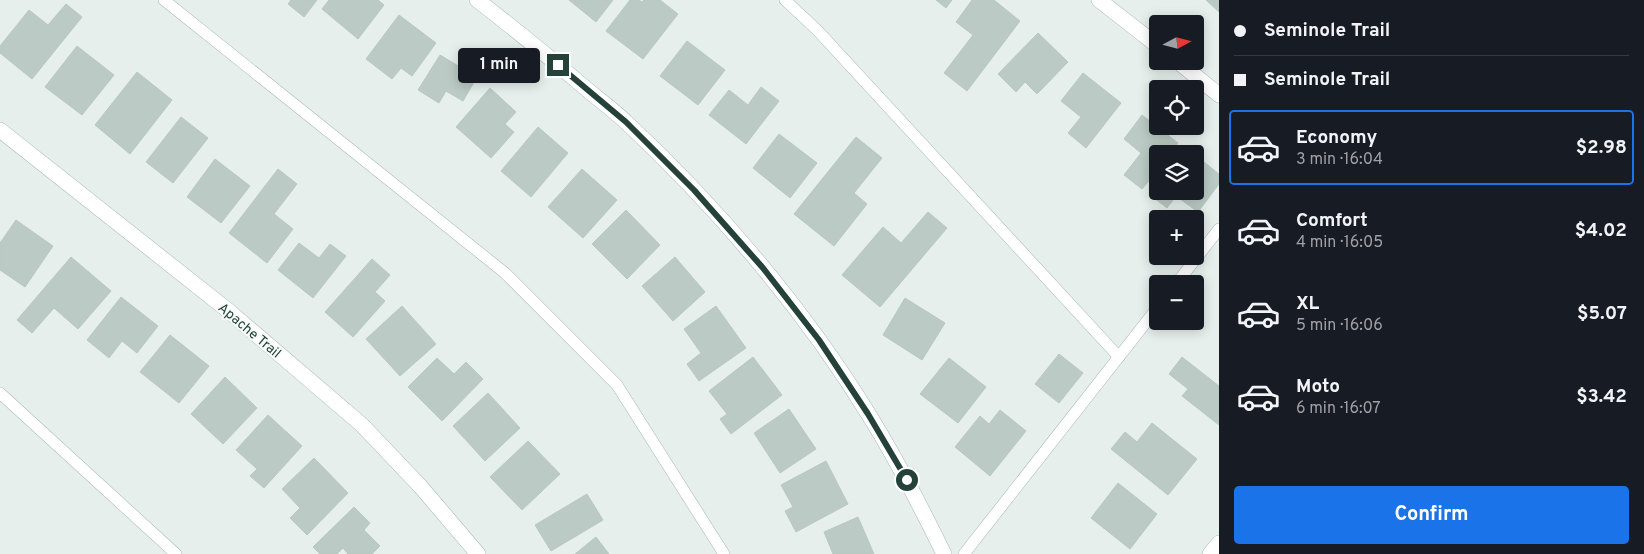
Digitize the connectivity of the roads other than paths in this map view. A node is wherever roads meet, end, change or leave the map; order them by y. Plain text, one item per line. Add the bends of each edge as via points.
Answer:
1 (164, 0) edge
2 (477, 0) edge
3 (785, 0) edge
4 (1099, 0) edge
5 (1149, 39) edge
6 (1188, 70) edge
7 (1219, 95) edge
8 (0, 130) edge
9 (1219, 229) edge
10 (1183, 275) edge
11 (1149, 319) edge
12 (1119, 357) junction
13 (0, 393) edge
14 (1219, 542) edge
15 (176, 554) edge
16 (478, 554) edge
17 (724, 554) edge
18 (944, 554) edge
19 (964, 554) edge
20 (1210, 554) edge

1 - 17 lane via 505,273 617,385
2 - 18 street via 626,122 694,190 763,268 819,340 868,414 916,496
3 - 12 lane via 818,31
4 - 5 street
6 - 7 street
8 - 16 street, Apache Trail via 230,312 362,425
9 - 10 lane
11 - 12 lane
12 - 19 lane
13 - 15 lane
14 - 20 street

